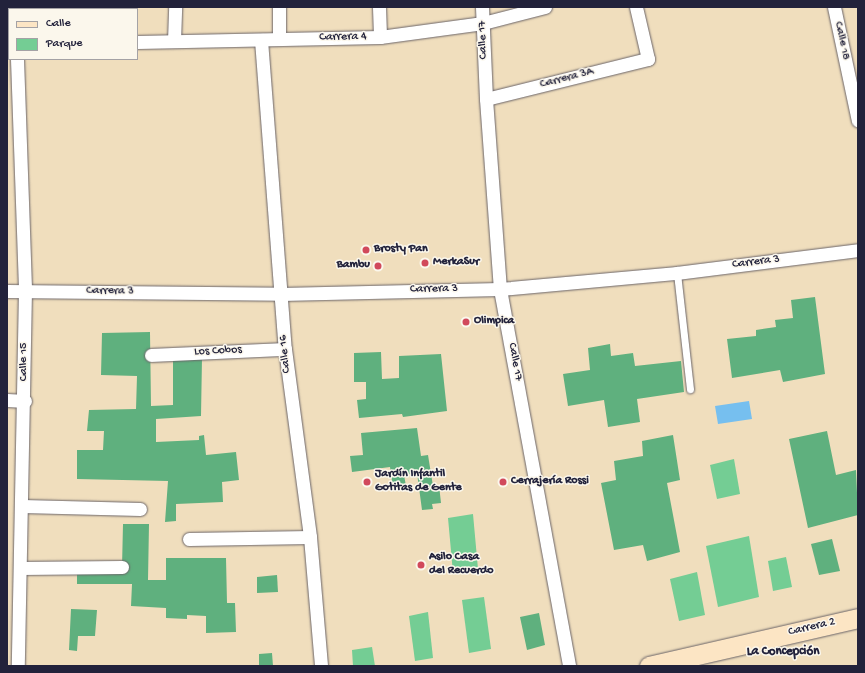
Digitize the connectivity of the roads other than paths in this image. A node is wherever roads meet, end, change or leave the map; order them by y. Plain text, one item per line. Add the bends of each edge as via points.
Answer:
1 (175, 7) edge
2 (279, 7) edge
3 (379, 7) edge
4 (482, 7) edge
5 (545, 7) edge
6 (636, 7) edge
7 (834, 7) edge
8 (483, 23) junction
9 (380, 37) junction
10 (280, 39) junction
11 (261, 40) junction
12 (174, 41) junction
13 (138, 42) edge
14 (17, 60) edge
15 (486, 99) junction
16 (858, 122) edge
17 (858, 250) edge
18 (677, 273) junction
19 (500, 289) junction
20 (25, 290) junction
21 (7, 291) edge
22 (280, 294) junction
23 (285, 349) junction
24 (151, 355) dead end
25 (690, 389) dead end
26 (7, 400) edge
27 (25, 401) junction
28 (22, 506) junction
29 (140, 508) dead end
30 (310, 537) junction
31 (189, 540) dead end
32 (122, 567) dead end
33 (20, 568) junction
34 (858, 618) edge
35 (679, 663) edge
36 (18, 666) edge
37 (321, 666) edge
38 (569, 666) edge
39 (649, 666) edge

1 - 12 street
2 - 10 street
3 - 9 street
4 - 8 street, Calle 17
5 - 8 street, Carrera 4
6 - 15 street, Carrera 3A via 648,59
7 - 16 street, Calle 18
8 - 9 street, Carrera 4
8 - 15 street, Calle 17
9 - 10 street, Carrera 4
10 - 11 street, Carrera 4
11 - 12 street, Carrera 4
11 - 22 street, Calle 16
12 - 13 street, Carrera 4
14 - 20 street, Calle 15
15 - 19 street, Calle 17
17 - 18 street, Carrera 3
18 - 19 street, Carrera 3
18 - 25 lane
19 - 22 street, Carrera 3
19 - 38 street, Calle 17
20 - 21 street, Carrera 3
20 - 22 street, Carrera 3
20 - 27 street, Calle 15
22 - 23 street, Calle 16
23 - 24 street, Los Cobos
23 - 30 street, Calle 16
26 - 27 street
27 - 28 street, Calle 15
28 - 29 street
28 - 33 street, Calle 15
30 - 31 street
30 - 37 street, Calle 16
32 - 33 street
33 - 36 street, Calle 15
34 - 35 main road, Carrera 2
35 - 39 main road, Carrera 2

